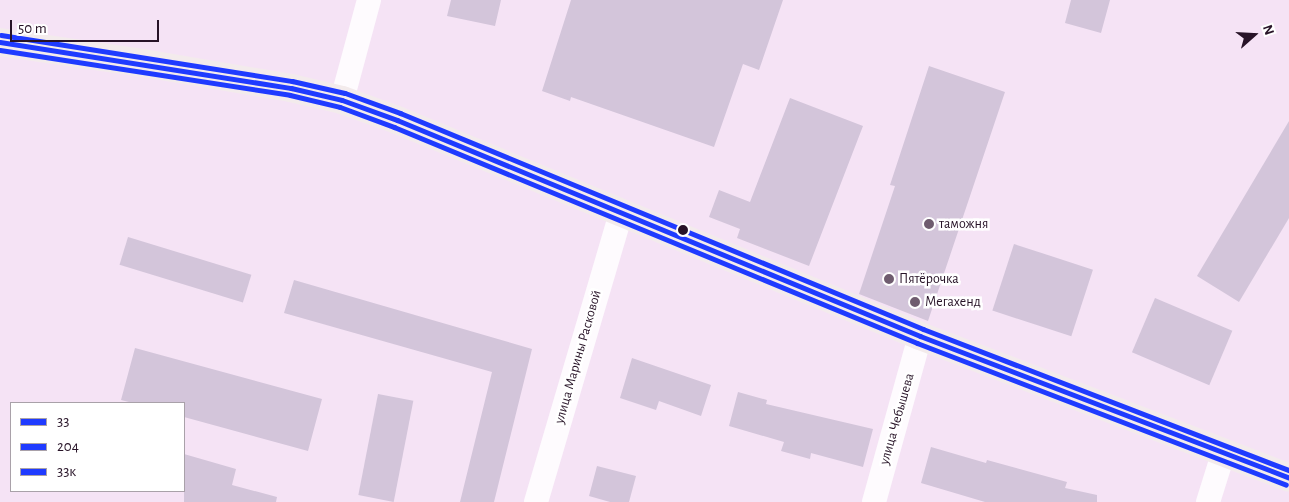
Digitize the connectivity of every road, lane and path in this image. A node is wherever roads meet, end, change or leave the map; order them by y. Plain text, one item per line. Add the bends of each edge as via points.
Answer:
1 (369, 0) edge
2 (0, 42) edge
3 (342, 100) junction
4 (621, 213) junction
5 (920, 336) junction
6 (1223, 454) junction
7 (1289, 478) edge
8 (536, 502) edge
9 (874, 502) edge
10 (1208, 502) edge

1 - 3 street
2 - 3 main road via 235,79
3 - 4 main road
4 - 5 main road
4 - 8 street, улица Марины Расковой
5 - 6 main road
5 - 9 street, улица Чебышева
6 - 7 main road
6 - 10 street

